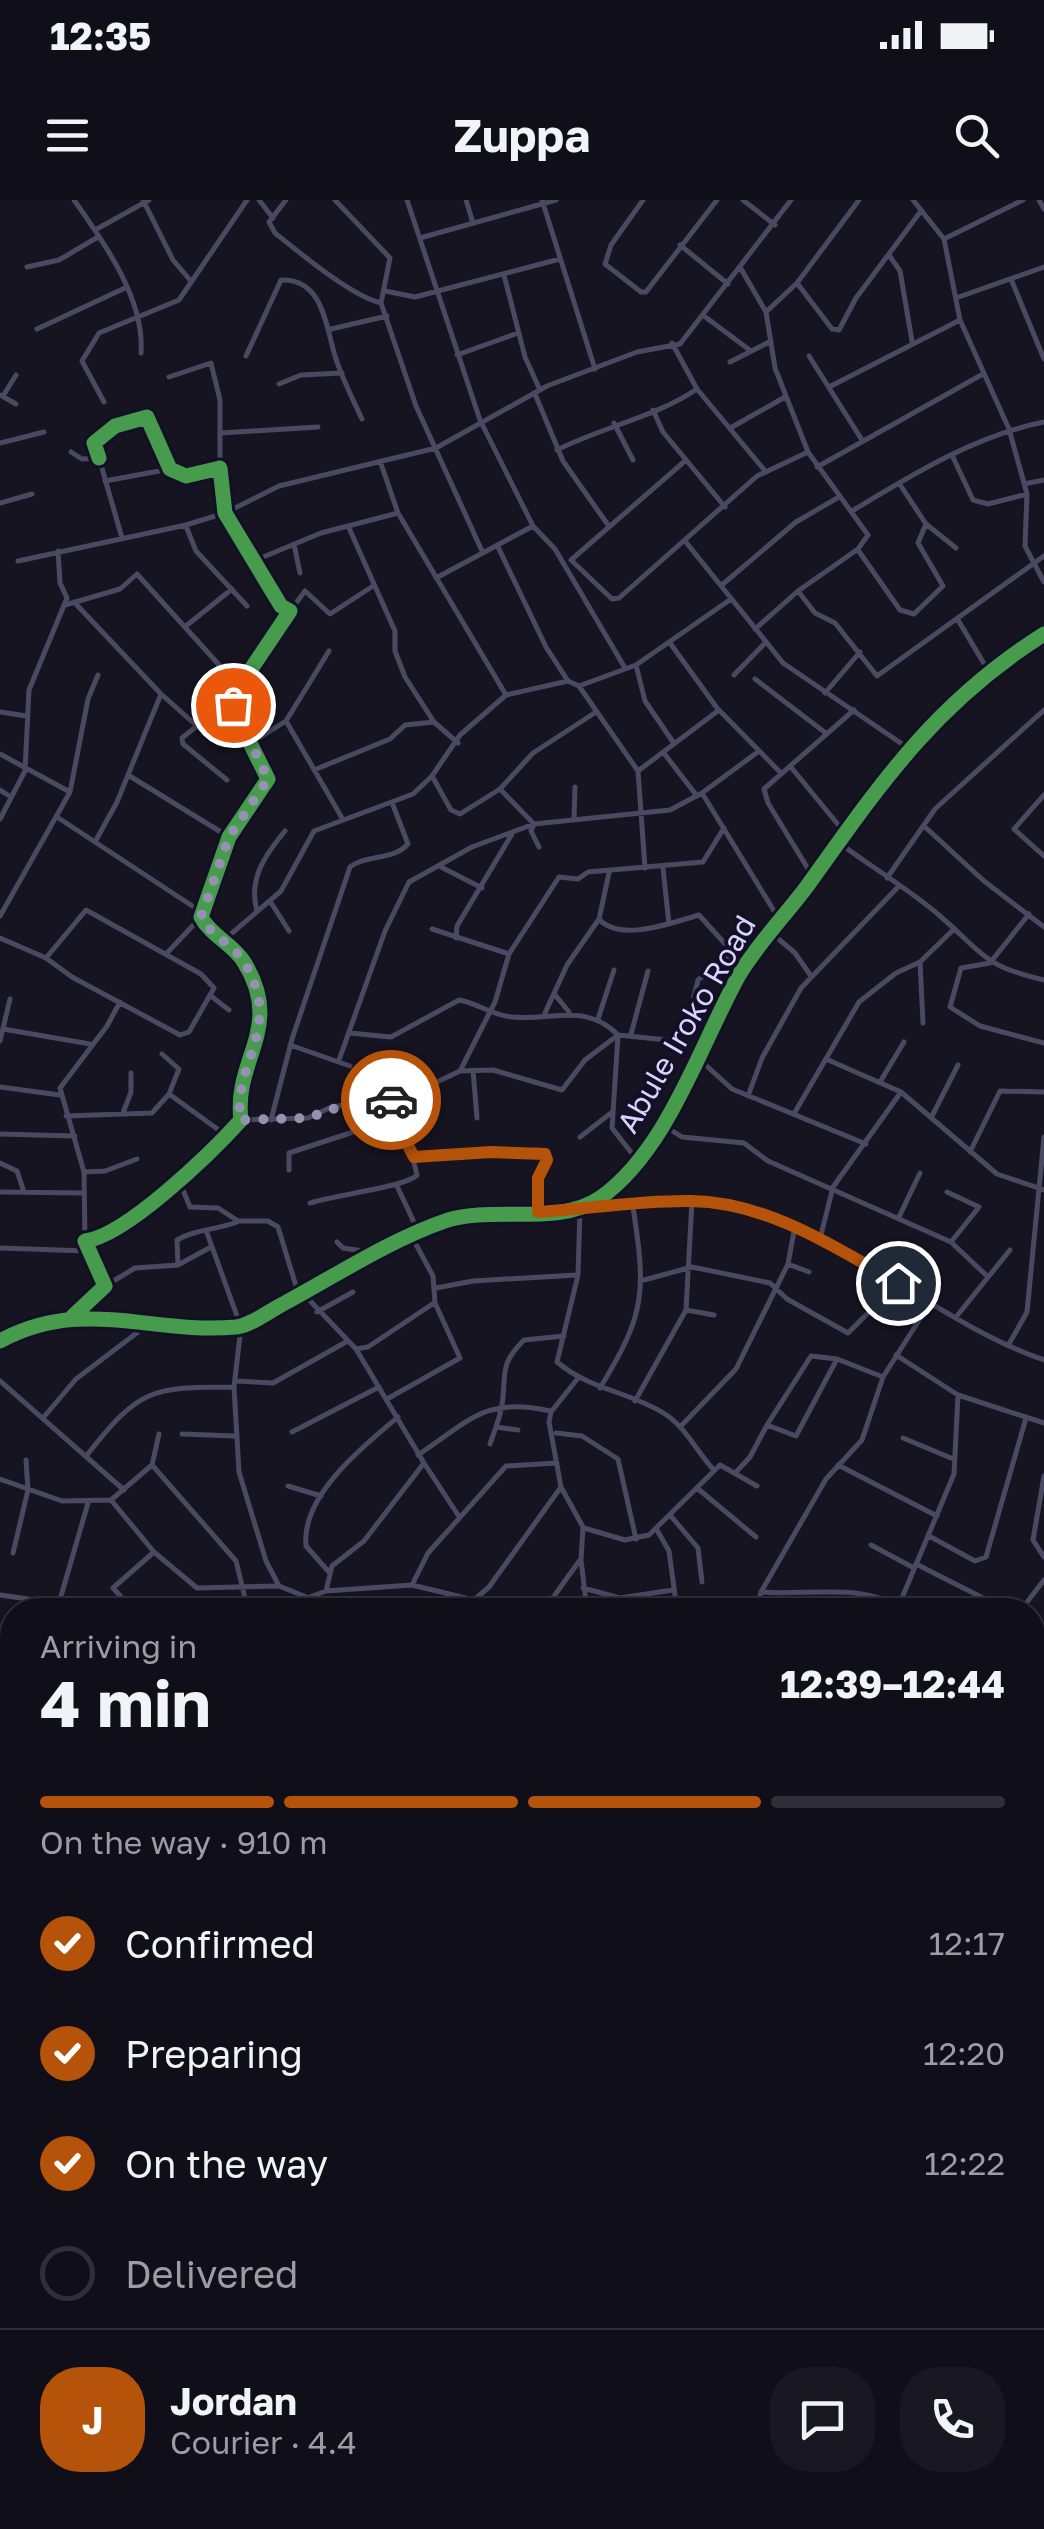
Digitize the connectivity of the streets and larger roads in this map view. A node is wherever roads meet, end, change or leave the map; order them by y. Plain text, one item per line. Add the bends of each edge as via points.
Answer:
1 (74, 200) edge
2 (247, 200) edge
3 (259, 200) edge
4 (286, 200) edge
5 (335, 200) edge
6 (407, 200) edge
7 (466, 200) edge
8 (556, 200) edge
9 (643, 200) edge
10 (716, 200) edge
11 (743, 200) edge
12 (791, 200) edge
13 (859, 200) edge
14 (913, 200) edge
15 (1023, 200) edge
16 (1039, 200) edge
17 (145, 201) edge
18 (543, 202) edge
19 (1044, 209) edge
20 (922, 211) junction
21 (274, 218) junction
22 (473, 223) junction
23 (774, 225) junction
24 (97, 234) junction
25 (420, 238) junction
26 (944, 239) junction
27 (680, 246) junction
28 (889, 255) junction
29 (560, 259) junction
30 (740, 266) junction
31 (27, 267) dead end
32 (1044, 267) edge
33 (504, 275) junction
34 (1010, 277) junction
35 (190, 280) junction
36 (798, 283) junction
37 (728, 284) junction
38 (125, 288) junction
39 (385, 292) junction
40 (438, 292) junction
41 (956, 298) junction
42 (382, 304) junction
43 (766, 312) junction
44 (387, 316) junction
45 (704, 316) junction
46 (140, 318) junction
47 (960, 320) junction
48 (37, 329) dead end
49 (331, 329) junction
50 (518, 332) junction
51 (771, 341) junction
52 (912, 341) junction
53 (672, 344) junction
54 (751, 351) junction
55 (141, 353) dead end
56 (456, 355) junction
57 (246, 356) dead end
58 (809, 356) dead end
59 (1044, 359) edge
60 (730, 362) dead end
61 (595, 369) junction
62 (338, 372) junction
63 (983, 374) junction
64 (16, 375) dead end
65 (169, 376) dead end
66 (280, 384) dead end
67 (831, 386) junction
68 (698, 389) junction
69 (538, 392) junction
70 (2, 396) edge
71 (784, 398) junction
72 (104, 402) dead end
73 (16, 404) dead end
74 (652, 410) junction
75 (362, 420) dead end
76 (480, 420) junction
77 (1044, 422) edge
78 (614, 423) junction
79 (318, 427) dead end
80 (732, 427) junction
81 (1009, 429) junction
82 (44, 432) dead end
83 (220, 433) junction
84 (862, 440) junction
85 (0, 443) edge
86 (436, 448) junction
87 (557, 450) junction
88 (71, 452) dead end
89 (808, 452) junction
90 (952, 455) junction
91 (99, 458) junction
92 (633, 460) dead end
93 (380, 461) junction
94 (685, 461) junction
95 (817, 466) junction
96 (220, 468) junction
97 (170, 469) junction
98 (766, 472) junction
99 (1044, 480) edge
100 (105, 481) junction
101 (898, 482) junction
102 (1024, 484) junction
103 (32, 494) dead end
104 (1027, 494) junction
105 (839, 498) junction
106 (0, 503) edge
107 (725, 506) junction
108 (852, 511) junction
109 (398, 513) junction
110 (225, 514) junction
111 (926, 524) junction
112 (186, 525) junction
113 (608, 525) junction
114 (533, 526) junction
115 (349, 528) junction
116 (122, 538) junction
117 (684, 541) junction
118 (294, 544) junction
119 (498, 547) junction
120 (956, 548) dead end
121 (858, 550) junction
122 (58, 551) junction
123 (482, 551) junction
124 (1044, 556) edge
125 (256, 560) junction
126 (18, 561) dead end
127 (1032, 561) junction
128 (568, 563) junction
129 (300, 572) dead end
130 (436, 578) junction
131 (1044, 582) edge
132 (723, 584) junction
133 (372, 586) junction
134 (232, 589) junction
135 (798, 591) junction
136 (731, 599) junction
137 (74, 602) junction
138 (65, 605) junction
139 (247, 606) dead end
140 (290, 611) junction
141 (958, 620) junction
142 (186, 626) junction
143 (754, 629) junction
144 (1044, 634) edge
145 (670, 643) junction
146 (765, 644) junction
147 (329, 651) dead end
148 (860, 652) junction
149 (636, 665) junction
150 (625, 668) junction
151 (989, 672) junction
152 (98, 675) dead end
153 (734, 675) dead end
154 (755, 679) dead end
155 (568, 681) junction
156 (579, 686) junction
157 (238, 687) junction
158 (824, 693) junction
159 (160, 694) junction
160 (506, 695) junction
161 (232, 707) junction
162 (854, 709) junction
163 (719, 710) junction
164 (1044, 710) edge
165 (0, 712) edge
166 (596, 712) junction
167 (27, 716) junction
168 (286, 721) junction
169 (434, 722) junction
170 (197, 726) junction
171 (827, 734) junction
172 (251, 742) junction
173 (458, 742) junction
174 (673, 742) junction
175 (908, 748) junction
176 (759, 750) junction
177 (664, 752) junction
178 (0, 754) edge
179 (790, 766) junction
180 (314, 770) junction
181 (638, 770) junction
182 (25, 771) junction
183 (780, 773) junction
184 (128, 775) junction
185 (432, 776) junction
186 (227, 780) dead end
187 (575, 786) dead end
188 (500, 789) junction
189 (0, 790) edge
190 (70, 792) junction
191 (699, 794) junction
192 (1044, 794) edge
193 (11, 798) junction
194 (393, 805) junction
195 (644, 813) junction
196 (57, 818) junction
197 (342, 818) junction
198 (574, 818) junction
199 (0, 819) edge
200 (534, 824) junction
201 (924, 826) junction
202 (724, 828) junction
203 (285, 831) dead end
204 (846, 833) junction
205 (512, 834) junction
206 (229, 837) junction
207 (95, 842) junction
208 (837, 842) junction
209 (540, 847) dead end
210 (1044, 856) edge
211 (441, 867) junction
212 (645, 868) junction
213 (663, 868) junction
214 (609, 872) junction
215 (813, 877) junction
216 (888, 878) junction
217 (898, 887) junction
218 (483, 888) junction
219 (270, 901) junction
220 (257, 911) junction
221 (1028, 914) junction
222 (202, 915) junction
223 (0, 916) edge
224 (599, 919) junction
225 (779, 919) junction
226 (669, 925) junction
227 (1044, 927) edge
228 (432, 929) dead end
229 (954, 930) junction
230 (289, 931) dead end
231 (769, 931) junction
232 (0, 938) edge
233 (456, 938) junction
234 (224, 940) junction
235 (733, 952) junction
236 (166, 954) junction
237 (508, 954) junction
238 (46, 958) junction
239 (920, 962) junction
240 (990, 963) junction
241 (744, 966) junction
242 (614, 970) dead end
243 (648, 971) dead end
244 (811, 976) junction
245 (1044, 980) edge
246 (211, 996) junction
247 (556, 996) junction
248 (10, 999) dead end
249 (120, 1002) junction
250 (230, 1010) dead end
251 (488, 1012) junction
252 (569, 1012) junction
253 (545, 1014) junction
254 (688, 1015) dead end
255 (598, 1018) junction
256 (924, 1023) dead end
257 (3, 1029) junction
258 (349, 1034) junction
259 (631, 1034) junction
260 (618, 1035) junction
261 (667, 1040) dead end
262 (0, 1042) edge
263 (904, 1042) dead end
264 (1044, 1043) edge
265 (90, 1044) junction
266 (290, 1046) junction
267 (162, 1054) dead end
268 (700, 1059) junction
269 (826, 1059) junction
270 (339, 1060) junction
271 (958, 1065) dead end
272 (350, 1066) dead end
273 (472, 1070) junction
274 (460, 1071) junction
275 (130, 1073) dead end
276 (880, 1082) junction
277 (0, 1086) edge
278 (901, 1092) junction
279 (1044, 1092) edge
280 (169, 1094) junction
281 (60, 1095) junction
282 (748, 1096) junction
283 (396, 1102) junction
284 (795, 1112) junction
285 (124, 1113) junction
286 (611, 1113) junction
287 (66, 1116) junction
288 (932, 1116) junction
289 (477, 1118) dead end
290 (394, 1119) junction
291 (240, 1120) junction
292 (271, 1120) junction
293 (661, 1124) junction
294 (0, 1134) edge
295 (75, 1136) junction
296 (580, 1136) dead end
297 (228, 1137) junction
298 (1044, 1137) edge
299 (866, 1144) junction
300 (970, 1152) junction
301 (414, 1157) junction
302 (137, 1159) dead end
303 (424, 1159) junction
304 (638, 1161) junction
305 (0, 1163) edge
306 (417, 1168) junction
307 (289, 1170) dead end
308 (84, 1172) junction
309 (920, 1173) dead end
310 (179, 1180) junction
311 (397, 1186) junction
312 (834, 1187) junction
313 (1040, 1189) edge
314 (0, 1192) edge
315 (947, 1192) dead end
316 (24, 1193) junction
317 (84, 1193) junction
318 (692, 1201) junction
319 (310, 1203) dead end
320 (633, 1206) junction
321 (583, 1208) junction
322 (538, 1212) junction
323 (899, 1217) junction
324 (238, 1222) junction
325 (795, 1226) junction
326 (207, 1233) junction
327 (416, 1235) junction
328 (820, 1240) junction
329 (85, 1241) junction
330 (338, 1242) dead end
331 (951, 1242) junction
332 (211, 1246) junction
333 (0, 1248) edge
334 (1010, 1250) dead end
335 (87, 1252) junction
336 (377, 1255) junction
337 (788, 1264) junction
338 (178, 1265) junction
339 (692, 1266) junction
340 (810, 1272) dead end
341 (578, 1275) junction
342 (988, 1277) junction
343 (644, 1280) junction
344 (104, 1286) junction
345 (776, 1286) junction
346 (436, 1288) junction
347 (352, 1292) dead end
348 (302, 1294) junction
349 (931, 1302) junction
350 (435, 1303) junction
351 (686, 1310) junction
352 (316, 1312) junction
353 (868, 1313) dead end
354 (714, 1315) dead end
355 (72, 1317) junction
356 (956, 1317) junction
357 (142, 1320) junction
358 (241, 1327) junction
359 (564, 1336) junction
360 (0, 1342) edge
361 (346, 1342) junction
362 (1009, 1344) junction
363 (356, 1349) junction
364 (896, 1355) junction
365 (837, 1359) junction
366 (1044, 1360) edge
367 (883, 1377) junction
368 (578, 1378) junction
369 (0, 1381) edge
370 (234, 1384) junction
371 (379, 1387) junction
372 (600, 1388) junction
373 (958, 1394) junction
374 (387, 1399) junction
375 (635, 1401) junction
376 (502, 1405) junction
377 (551, 1412) junction
378 (398, 1417) junction
379 (44, 1418) junction
380 (1026, 1418) junction
381 (1044, 1423) edge
382 (767, 1424) junction
383 (496, 1427) junction
384 (680, 1427) junction
385 (518, 1430) dead end
386 (292, 1432) dead end
387 (555, 1433) junction
388 (159, 1434) dead end
389 (182, 1434) dead end
390 (234, 1436) junction
391 (903, 1438) dead end
392 (490, 1444) dead end
393 (86, 1455) junction
394 (418, 1455) junction
395 (951, 1458) junction
396 (26, 1460) dead end
397 (424, 1463) junction
398 (556, 1464) junction
399 (152, 1465) junction
400 (838, 1466) junction
401 (712, 1468) junction
402 (737, 1471) junction
403 (1044, 1476) edge
404 (0, 1479) edge
405 (288, 1486) dead end
406 (757, 1486) dead end
407 (561, 1487) junction
408 (697, 1488) junction
409 (28, 1490) junction
410 (124, 1490) junction
411 (321, 1496) junction
412 (110, 1500) junction
413 (88, 1502) junction
414 (670, 1515) junction
415 (458, 1516) junction
416 (937, 1516) junction
417 (583, 1527) junction
418 (657, 1530) junction
419 (928, 1536) junction
420 (756, 1537) dead end
421 (636, 1539) junction
422 (871, 1545) dead end
423 (154, 1552) junction
424 (12, 1553) dead end
425 (1044, 1557) edge
426 (580, 1560) junction
427 (915, 1566) junction
428 (328, 1571) junction
429 (702, 1582) dead end
430 (412, 1585) junction
431 (280, 1586) junction
432 (583, 1588) junction
433 (246, 1589) junction
434 (674, 1590) junction
435 (326, 1591) junction
436 (761, 1592) junction
437 (867, 1597) joint
438 (60, 1598) edge
439 (122, 1598) edge
440 (247, 1598) edge
441 (309, 1598) joint
442 (461, 1598) edge
443 (472, 1598) edge
444 (553, 1598) edge
445 (585, 1598) edge
446 (675, 1598) edge
447 (759, 1598) edge
448 (870, 1598) edge
449 (905, 1598) edge
450 (983, 1598) edge

1 - 24 street
2 - 35 street
3 - 21 street
4 - 21 street
5 - 39 street via 388,254
6 - 25 street
7 - 22 street
8 - 18 street
9 - 27 street via 611,245 607,268 646,292
10 - 27 street
11 - 23 street
12 - 23 street
13 - 36 street
14 - 20 street
15 - 26 street
16 - 19 street
17 - 24 street
17 - 35 street
18 - 22 street
18 - 29 street
20 - 26 street
20 - 28 street
21 - 42 street via 269,222 275,234 362,298
22 - 25 street
23 - 30 street
24 - 31 street via 60,260
24 - 38 street
25 - 40 street
26 - 41 street
27 - 37 street
28 - 36 street via 840,330 832,329
28 - 52 street via 898,264
29 - 33 street
29 - 61 street
30 - 37 street
30 - 43 street
32 - 34 street
33 - 40 street
33 - 50 street
34 - 41 street
34 - 59 street
35 - 46 street via 179,300
36 - 43 street
37 - 45 street
38 - 46 street
38 - 48 street
39 - 40 street
39 - 42 street
40 - 56 street
41 - 47 street
42 - 44 street
43 - 51 street
44 - 49 street
44 - 86 street
45 - 53 street via 684,341
45 - 54 street
46 - 55 street
46 - 72 street via 99,333 82,358
47 - 52 street
47 - 63 street
49 - 57 street via 315,296 286,278
49 - 62 street
50 - 56 street
50 - 69 street
51 - 54 street
51 - 71 street
52 - 67 street
53 - 61 street
53 - 68 street
54 - 60 street
56 - 76 street
58 - 67 street
61 - 69 street
62 - 66 street
62 - 75 street
63 - 81 street
63 - 84 street
64 - 70 street
65 - 83 street via 211,363
67 - 84 street
68 - 74 street
68 - 80 street
69 - 76 street
69 - 87 street
70 - 73 street
71 - 80 street
71 - 89 street
74 - 78 street
74 - 94 street
76 - 86 street
76 - 114 street
77 - 81 street
78 - 87 street
78 - 92 street
79 - 83 street
80 - 98 street
81 - 90 street
81 - 102 street
82 - 85 street
83 - 96 street
84 - 95 street
86 - 93 street
86 - 123 street
87 - 113 street
88 - 91 street
89 - 95 street
89 - 98 street
90 - 101 street
90 - 104 street via 973,500 988,504
91 - 97 street via 94,442 115,426 147,416
91 - 100 street
93 - 109 street
93 - 110 street via 279,486
94 - 107 street
94 - 113 street
95 - 105 street
96 - 97 street via 186,476
96 - 110 street
97 - 100 street
98 - 107 street
99 - 102 street
100 - 116 street
101 - 108 street
101 - 111 street
102 - 104 street
103 - 106 street
104 - 127 street via 1024,536
105 - 108 street
105 - 132 street via 796,522
107 - 117 street
108 - 121 street via 868,535
109 - 115 street
109 - 130 street
110 - 112 street
110 - 125 street
111 - 120 street
111 - 121 street via 918,543 943,586 914,614 900,610
112 - 116 street
112 - 134 street via 196,551
113 - 128 street
114 - 119 street
114 - 128 street
115 - 118 street
115 - 133 street
116 - 122 street
117 - 128 street via 615,600
117 - 132 street
118 - 125 street
118 - 129 street
119 - 123 street
119 - 155 street
121 - 135 street
122 - 126 street
122 - 138 street
123 - 130 street
124 - 127 street
125 - 140 street
127 - 131 street
127 - 141 street
128 - 150 street
130 - 160 street
132 - 136 street
133 - 140 street via 330,614 305,591
133 - 169 street via 395,631 405,677
134 - 139 street
134 - 142 street
135 - 143 street
135 - 148 street
136 - 143 street
136 - 145 street
137 - 138 street
137 - 142 street via 120,589 138,574
137 - 159 street
138 - 167 street via 32,681
140 - 157 street
141 - 148 street via 878,676
141 - 151 street
142 - 157 street
143 - 146 street
144 - 151 street, Abule Iroko Road
145 - 149 street
145 - 163 street
146 - 153 street
146 - 158 street
147 - 168 street
148 - 158 street
149 - 150 street
149 - 174 street via 645,701
150 - 156 street
151 - 175 street, Abule Iroko Road
152 - 190 street
154 - 171 street
155 - 156 street
155 - 160 street
156 - 166 street
157 - 161 street
158 - 162 street
159 - 170 street
159 - 184 street
160 - 173 street
161 - 170 street
161 - 172 street
162 - 171 street
162 - 175 street
163 - 174 street
163 - 176 street
164 - 201 street
165 - 167 street
166 - 181 street
166 - 188 street via 533,753
167 - 182 street
168 - 172 street
168 - 180 street
169 - 173 street
169 - 180 street via 405,726 390,739
170 - 186 street via 183,744
171 - 179 street
172 - 206 street via 268,779
173 - 185 street
174 - 177 street
175 - 204 street, Abule Iroko Road
176 - 183 street
176 - 191 street
177 - 181 street
177 - 191 street
178 - 182 street
179 - 183 street
179 - 204 street
180 - 197 street
181 - 195 street
182 - 190 street
182 - 193 street
183 - 215 street via 764,796
184 - 206 street
184 - 207 street
185 - 188 street via 454,813
185 - 194 street
187 - 198 street
188 - 200 street
189 - 193 street
190 - 196 street
191 - 195 street via 670,810
191 - 202 street
192 - 210 street via 1014,829
193 - 199 street
194 - 197 street
194 - 266 street via 408,844 350,867
195 - 198 street
195 - 212 street
196 - 207 street
196 - 223 street
197 - 219 street via 314,832
198 - 200 street
200 - 205 street
200 - 209 street
201 - 216 street
201 - 221 street
202 - 213 street via 703,862
202 - 225 street
203 - 220 street via 258,873
204 - 208 street, Abule Iroko Road
205 - 211 street
205 - 218 street
206 - 222 street
207 - 222 street
208 - 215 street, Abule Iroko Road
208 - 216 street
211 - 218 street
211 - 258 street via 403,887
212 - 213 street
212 - 214 street
213 - 226 street
214 - 224 street
214 - 237 street via 574,880 559,876
215 - 225 street, Abule Iroko Road
216 - 217 street
217 - 229 street
217 - 244 street
218 - 233 street
219 - 220 street
219 - 230 street
220 - 234 street
221 - 227 street
221 - 240 street
222 - 234 street
222 - 236 street
224 - 226 street via 618,928
224 - 247 street via 567,965
225 - 231 street, Abule Iroko Road
226 - 235 street via 699,915
228 - 233 street
229 - 239 street
229 - 240 street
231 - 241 street, Abule Iroko Road
231 - 244 street
232 - 238 street
233 - 237 street
234 - 291 street via 244,961 262,1021 239,1087
235 - 241 street
235 - 254 street via 698,980
236 - 238 street via 86,910
236 - 246 street via 211,980
237 - 251 street
238 - 249 street
239 - 256 street
239 - 269 street via 858,1002
240 - 245 street
240 - 264 street via 961,968 950,1007 980,1026
241 - 268 street, Abule Iroko Road
242 - 255 street
243 - 259 street
244 - 282 street via 762,1058
246 - 249 street via 185,1036
246 - 250 street
247 - 252 street
247 - 253 street
248 - 257 street
249 - 265 street
251 - 253 street via 512,1018
251 - 258 street via 460,1000 391,1037
251 - 274 street
252 - 253 street
252 - 255 street
255 - 260 street
257 - 262 street
257 - 265 street
258 - 270 street
259 - 260 street
259 - 261 street
260 - 273 street via 585,1060 562,1090
260 - 286 street
263 - 276 street
265 - 281 street
266 - 270 street
266 - 292 street
267 - 280 street via 180,1069
268 - 282 street
268 - 293 street, Abule Iroko Road
269 - 276 street
269 - 284 street
270 - 272 street
271 - 288 street
273 - 274 street
273 - 289 street
274 - 283 street
275 - 285 street
276 - 278 street
277 - 281 street
278 - 288 street
278 - 299 street
279 - 300 street via 1000,1091
280 - 285 street via 146,1116
280 - 297 street
281 - 287 street
282 - 284 street
283 - 290 street
283 - 292 street via 371,1098 308,1118
284 - 299 street
285 - 287 street
286 - 296 street
286 - 304 street via 612,1128
287 - 295 street
288 - 300 street
290 - 301 street
290 - 307 street via 289,1153
291 - 292 street
291 - 297 street
293 - 304 street, Abule Iroko Road
293 - 312 street via 682,1137 753,1146 768,1161
294 - 295 street
295 - 308 street
297 - 310 street
298 - 313 street
299 - 312 street
300 - 313 street via 1006,1179
301 - 303 street
301 - 306 street
302 - 308 street
303 - 306 street
303 - 322 street via 540,1150 547,1160 538,1178
304 - 321 street, Abule Iroko Road
305 - 316 street via 17,1170
306 - 311 street via 412,1181
308 - 317 street
309 - 323 street
310 - 324 street via 190,1208 218,1208
310 - 329 street via 106,1236
311 - 319 street
311 - 327 street
312 - 323 street
312 - 328 street
313 - 362 street via 1026,1312
314 - 316 street
315 - 331 street via 979,1206
316 - 317 street
317 - 329 street
318 - 320 street
318 - 325 street
318 - 339 street
320 - 321 street
320 - 343 street
321 - 322 street
321 - 341 street
322 - 327 street via 457,1218
323 - 331 street
324 - 326 street
324 - 348 street via 278,1226
325 - 328 street
325 - 337 street
326 - 332 street
326 - 338 street via 193,1231 177,1240
327 - 336 street
327 - 346 street
328 - 349 street
329 - 335 street
330 - 336 street
331 - 342 street
332 - 338 street
332 - 358 street
333 - 335 street
334 - 342 street
335 - 344 street
336 - 348 street
337 - 340 street
337 - 345 street
338 - 344 street via 135,1268
339 - 343 street
339 - 345 street
339 - 351 street
341 - 346 street
341 - 359 street
342 - 356 street
343 - 372 street via 632,1325
344 - 355 street
345 - 353 street via 787,1299 848,1332
345 - 384 street via 730,1379
346 - 350 street
347 - 352 street
348 - 352 street
348 - 358 street
349 - 356 street
349 - 364 street
350 - 363 street
350 - 374 street via 460,1358
351 - 354 street
351 - 375 street
352 - 361 street
355 - 357 street
355 - 360 street
356 - 362 street
357 - 358 street via 196,1330
357 - 379 street via 138,1332 76,1379
358 - 370 street
359 - 368 street via 557,1362
359 - 376 street via 524,1340 510,1355 502,1372
361 - 363 street
361 - 370 street via 273,1382
362 - 366 street
363 - 371 street
364 - 367 street
364 - 373 street
365 - 367 street
365 - 382 street via 811,1356
365 - 382 street via 796,1436
367 - 400 street via 862,1440
368 - 372 street
368 - 377 street
369 - 379 street
370 - 390 street
370 - 393 street via 156,1390 113,1420
371 - 374 street
371 - 386 street
372 - 375 street
373 - 380 street
373 - 395 street
374 - 378 street
375 - 384 street
376 - 377 street
376 - 383 street
376 - 394 street
377 - 387 street
378 - 394 street
378 - 411 street
379 - 393 street
380 - 381 street
380 - 419 street via 986,1557 974,1561
382 - 402 street
383 - 385 street
383 - 392 street
384 - 401 street
387 - 398 street
387 - 421 street via 582,1436 618,1459
388 - 399 street
389 - 390 street
390 - 431 street via 238,1472
391 - 395 street
393 - 410 street
394 - 397 street
395 - 416 street via 954,1474
396 - 409 street
397 - 415 street
397 - 428 street via 364,1541
398 - 407 street
398 - 415 street via 506,1466
399 - 410 street
399 - 433 street via 236,1561
400 - 416 street
400 - 436 street
401 - 402 street via 724,1464
401 - 408 street
402 - 406 street
403 - 425 street via 1032,1540
404 - 409 street
405 - 411 street
407 - 417 street
407 - 443 street via 490,1587
408 - 414 street
408 - 420 street
409 - 413 street
409 - 424 street
410 - 412 street
411 - 428 street via 309,1513 306,1546
412 - 413 street
412 - 423 street
413 - 438 street
414 - 418 street
414 - 429 street via 698,1548
415 - 430 street
416 - 419 street
417 - 421 street
417 - 426 street
418 - 421 street
418 - 434 street via 669,1551
419 - 427 street
422 - 427 street
423 - 433 street via 197,1588
423 - 439 street via 113,1588
426 - 432 street
426 - 444 street
427 - 449 street
427 - 450 street
428 - 435 street
430 - 435 street
430 - 442 street
431 - 433 street
431 - 441 street
432 - 434 street via 620,1598
432 - 445 street
433 - 440 street
434 - 446 street
435 - 441 street
436 - 437 street via 849,1591
436 - 447 street
437 - 448 street

